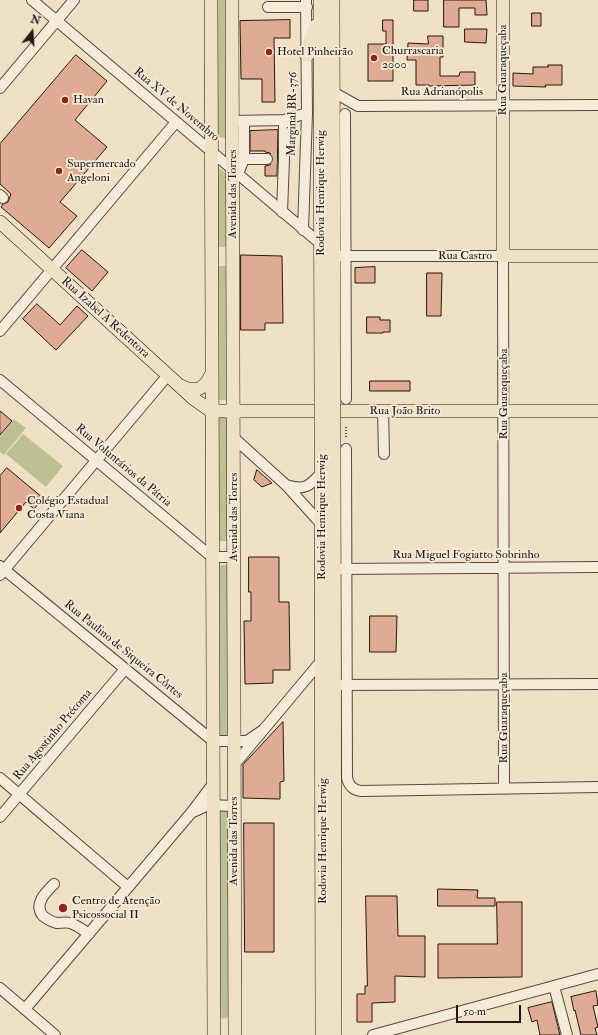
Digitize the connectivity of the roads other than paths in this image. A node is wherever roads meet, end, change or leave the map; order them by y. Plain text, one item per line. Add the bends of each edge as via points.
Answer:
1 (32, 0) edge
2 (74, 0) edge
3 (211, 0) edge
4 (232, 0) edge
5 (332, 0) edge
6 (503, 0) edge
7 (306, 4) edge
8 (268, 7) dead end
9 (321, 7) edge
10 (57, 21) junction
11 (307, 54) junction
12 (0, 88) edge
13 (332, 92) junction
14 (503, 105) junction
15 (598, 105) edge
16 (358, 106) junction
17 (307, 113) junction
18 (345, 114) junction
19 (284, 120) junction
20 (238, 121) junction
21 (176, 122) junction
22 (333, 123) junction
23 (211, 151) junction
24 (244, 159) junction
25 (268, 159) tunnel mouth
26 (235, 172) junction
27 (282, 212) junction
28 (0, 222) edge
29 (303, 230) junction
30 (322, 245) junction
31 (339, 256) junction
32 (504, 256) junction
33 (598, 256) edge
34 (211, 259) junction
35 (232, 259) junction
36 (52, 270) junction
37 (0, 331) edge
38 (168, 375) junction
39 (211, 375) junction
40 (0, 380) edge
41 (179, 386) junction
42 (334, 402) junction
43 (211, 411) junction
44 (234, 411) junction
45 (383, 411) junction
46 (504, 411) junction
47 (598, 411) edge
48 (334, 423) junction
49 (234, 438) junction
50 (346, 449) road end
51 (384, 454) dead end
52 (96, 460) junction
53 (322, 472) junction
54 (286, 485) junction
55 (322, 525) junction
56 (212, 557) junction
57 (234, 557) junction
58 (598, 567) edge
59 (504, 568) junction
60 (340, 569) junction
61 (2, 570) edge
62 (322, 660) junction
63 (125, 669) junction
64 (504, 684) junction
65 (598, 684) edge
66 (340, 685) junction
67 (212, 716) junction
68 (195, 726) junction
69 (263, 730) junction
70 (213, 741) junction
71 (234, 741) junction
72 (234, 765) junction
73 (0, 778) edge
74 (213, 784) junction
75 (598, 787) edge
76 (504, 789) junction
77 (19, 794) junction
78 (213, 805) junction
79 (234, 806) junction
80 (191, 813) junction
81 (0, 817) edge
82 (54, 884) dead end
83 (128, 887) junction
84 (89, 934) junction
85 (598, 974) edge
86 (554, 986) junction
87 (0, 988) edge
88 (25, 1009) junction
89 (214, 1016) junction
90 (235, 1017) junction
91 (55, 1035) edge
92 (214, 1035) edge
93 (235, 1035) edge
94 (323, 1035) edge
95 (334, 1035) edge
96 (373, 1035) edge
97 (567, 1035) edge

1 - 10 street, Rua XV de Novembro
2 - 10 street
3 - 23 main road, Avenida das Torres
4 - 20 main road, Avenida das Torres
5 - 13 highway, Rodovia Henrique Herwig
6 - 14 main road, Rua Guaraqueçaba
7 - 8 street
7 - 11 street, Marginal BR-376
9 - 11 highway
9 - 30 highway, Rodovia Henrique Herwig
10 - 12 street
10 - 21 street, Rua XV de Novembro
11 - 17 street, Marginal BR-376
13 - 16 street, Rua Adrianópolis
13 - 22 highway, Rodovia Henrique Herwig
14 - 15 street, Rua Adrianópolis
14 - 16 street, Rua Adrianópolis
14 - 32 main road, Rua Guaraqueçaba
16 - 18 street
17 - 19 street
17 - 29 street, Marginal BR-376
18 - 22 street
18 - 31 street
19 - 20 street
19 - 27 street
20 - 24 street
20 - 26 main road, Avenida das Torres
21 - 23 street, Rua XV de Novembro
21 - 36 street
22 - 31 highway, Rodovia Henrique Herwig
23 - 26 street, Rua XV de Novembro
23 - 34 main road, Avenida das Torres
24 - 25 street
24 - 26 street
26 - 27 street, Rua XV de Novembro
26 - 35 main road, Avenida das Torres
27 - 29 street, Rua XV de Novembro
28 - 36 main road, Rua Izabel A Redentora
29 - 30 street, Rua XV de Novembro
30 - 42 highway, Rodovia Henrique Herwig
31 - 32 street, Rua Castro
31 - 42 highway, Rodovia Henrique Herwig
32 - 33 main road, Rua Castro
32 - 46 street, Rua Guaraqueçaba
34 - 35 main road via 222,253
34 - 39 main road, Avenida das Torres
35 - 44 main road, Avenida das Torres
36 - 37 street
36 - 38 main road, Rua Izabel A Redentora
38 - 41 main road, Rua Izabel A Redentora
38 - 52 street
39 - 41 main road via 200,389 189,390
39 - 43 main road, Avenida das Torres
40 - 52 street, Rua Voluntários da Pátria
41 - 43 main road, Rua Izabel A Redentora
42 - 48 highway, Rodovia Henrique Herwig, bridge
43 - 44 main road, Rua João Brito
43 - 56 main road, Avenida das Torres
44 - 45 main road, Rua João Brito
44 - 49 main road, Avenida das Torres
45 - 46 main road, Rua João Brito
45 - 51 street
46 - 47 main road, Rua João Brito
46 - 59 street, Rua Guaraqueçaba
48 - 53 highway, Rodovia Henrique Herwig
48 - 60 highway, Rodovia Henrique Herwig
49 - 54 street
49 - 57 main road, Avenida das Torres
50 - 60 street
52 - 56 street, Rua Voluntários da Pátria
52 - 61 street
53 - 54 street via 308,486 296,488
53 - 55 highway, Rodovia Henrique Herwig
54 - 55 street
55 - 62 highway, Rodovia Henrique Herwig
56 - 57 street
56 - 67 main road, Avenida das Torres
57 - 71 main road, Avenida das Torres
58 - 59 street, Rua Miguel Fogiatto Sobrinho
59 - 60 street, Rua Miguel Fogiatto Sobrinho
59 - 64 street, Rua Guaraqueçaba
60 - 66 highway, Rodovia Henrique Herwig
61 - 63 street, Rua Paulino de Siqueira Côrtes
62 - 69 street
62 - 94 highway, Rodovia Henrique Herwig
63 - 68 street, Rua Paulino de Siqueira Côrtes
63 - 77 street, Rua Agostinho Précoma
64 - 65 street
64 - 66 street
64 - 76 street, Rua Guaraqueçaba
66 - 76 street via 347,778 351,788 362,791
66 - 95 highway, Rodovia Henrique Herwig
67 - 68 street via 208,723
67 - 70 main road, Avenida das Torres
68 - 70 street, Rua Paulino de Siqueira Côrtes
69 - 71 street via 247,740
69 - 72 street
70 - 71 street
70 - 74 main road, Avenida das Torres
71 - 72 main road, Avenida das Torres
72 - 79 main road, Avenida das Torres
73 - 77 street
74 - 78 main road, Avenida das Torres
74 - 80 street
75 - 76 street
77 - 81 street, Rua Agostinho Précoma
77 - 83 street
78 - 79 street
78 - 80 street
78 - 89 main road, Avenida das Torres
79 - 90 main road, Avenida das Torres
80 - 83 street
82 - 84 street via 39,905 44,917 57,923 75,925
83 - 84 street
84 - 88 street
85 - 86 street
86 - 96 street
86 - 97 street
87 - 88 street
88 - 91 street
89 - 90 main road via 217,1020 225,1022
89 - 92 main road, Avenida das Torres
90 - 93 main road, Avenida das Torres

